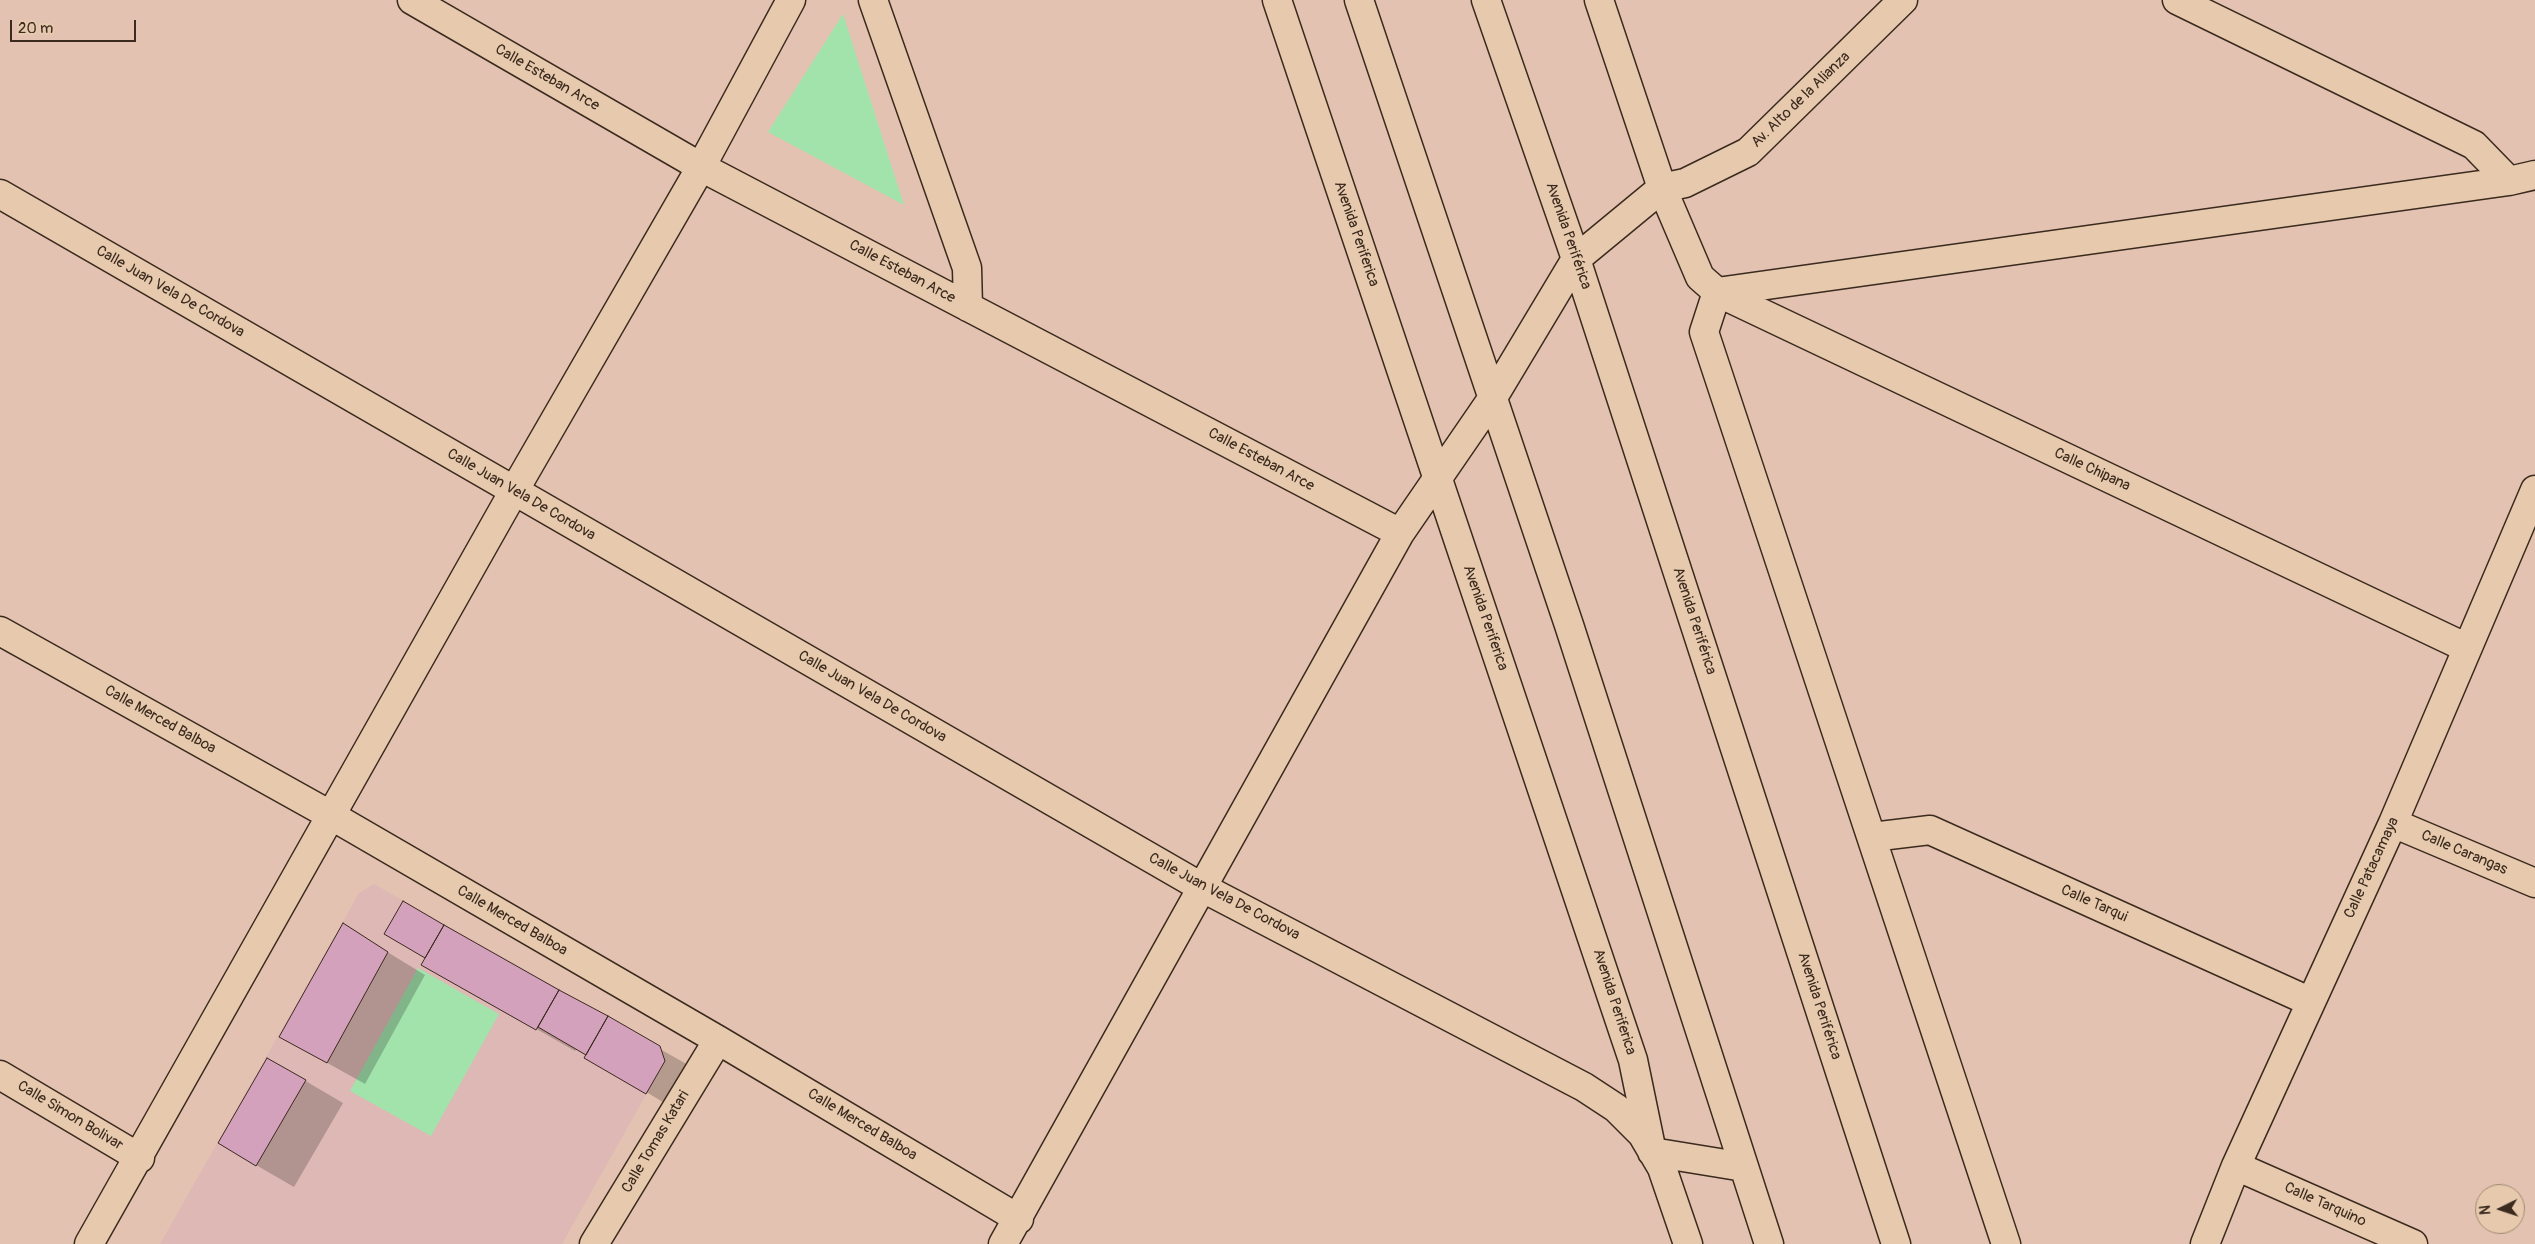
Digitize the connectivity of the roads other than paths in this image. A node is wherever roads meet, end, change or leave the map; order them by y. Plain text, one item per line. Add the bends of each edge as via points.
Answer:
1 (412, 0) edge
2 (791, 0) edge
3 (873, 0) edge
4 (1277, 0) edge
5 (1359, 0) edge
6 (1486, 0) edge
7 (1599, 0) edge
8 (1903, 0) edge
9 (2177, 0) edge
10 (701, 167) junction
11 (2522, 178) edge
12 (1662, 188) junction
13 (0, 194) edge
14 (1576, 259) junction
15 (1717, 292) junction
16 (968, 307) junction
17 (1492, 399) junction
18 (1438, 478) junction
19 (2535, 490) edge
20 (514, 491) junction
21 (1400, 533) junction
22 (0, 631) edge
23 (2467, 648) junction
24 (332, 816) junction
25 (2393, 823) junction
26 (1872, 837) junction
27 (2535, 883) edge
28 (1203, 888) junction
29 (2311, 1002) junction
30 (718, 1040) junction
31 (0, 1075) edge
32 (1652, 1152) junction
33 (140, 1158) junction
34 (2236, 1166) junction
35 (1744, 1167) junction
36 (1019, 1219) junction
37 (89, 1244) edge
38 (594, 1244) edge
39 (1004, 1244) edge
40 (1688, 1244) edge
41 (1769, 1244) edge
42 (1896, 1244) edge
43 (2006, 1244) edge
44 (2205, 1244) edge
45 (2413, 1244) edge

1 - 10 street, Calle Esteban Arce
2 - 10 street
3 - 16 street via 967,268
4 - 18 street, Avenida Periferica
5 - 17 street
6 - 14 street, Avenida Periférica
7 - 12 street, Calle Chipana
8 - 12 street, Av. Alto de la Alianza via 1748,152 1685,183
9 - 11 street via 2474,145
10 - 16 street, Calle Esteban Arce
10 - 20 street
11 - 15 street
12 - 14 street, Av. Alto de la Alianza
12 - 15 street, Calle Chipana via 1700,277
13 - 20 street, Calle Juan Vela De Cordova
14 - 17 street, Av. Alto de la Alianza
14 - 42 street, Avenida Periférica
15 - 23 street, Calle Chipana
15 - 26 street via 1704,332
16 - 21 street, Calle Esteban Arce
17 - 18 street, Av. Alto de la Alianza
17 - 35 street via 1569,625
18 - 21 street, Av. Alto de la Alianza
18 - 32 street, Avenida Periferica via 1633,1060
19 - 23 street, Calle Patacamaya
20 - 24 street
20 - 28 street, Calle Juan Vela De Cordova
21 - 28 street, Av. Alto de la Alianza
22 - 24 street, Calle Merced Balboa
23 - 25 street, Calle Patacamaya
24 - 30 street, Calle Merced Balboa
24 - 33 street
25 - 27 street, Calle Carangas
25 - 29 street, Calle Patacamaya
26 - 29 street, Calle Tarqui via 1930,830
26 - 43 street
28 - 32 street, Calle Juan Vela De Cordova via 1584,1087 1616,1108 1642,1134
28 - 36 street, Av. Alto de la Alianza
29 - 34 street, Calle Patacamaya
30 - 36 street, Calle Merced Balboa
30 - 38 street, Calle Tomas Katari
31 - 33 street, Calle Simon Bolivar
32 - 35 street
32 - 40 street, Calle Juan Vela De Cordova via 1662,1168
33 - 37 street
34 - 44 street, Calle Patacamaya
34 - 45 street, Calle Tarquino
35 - 41 street
36 - 39 street, Av. Alto de la Alianza

